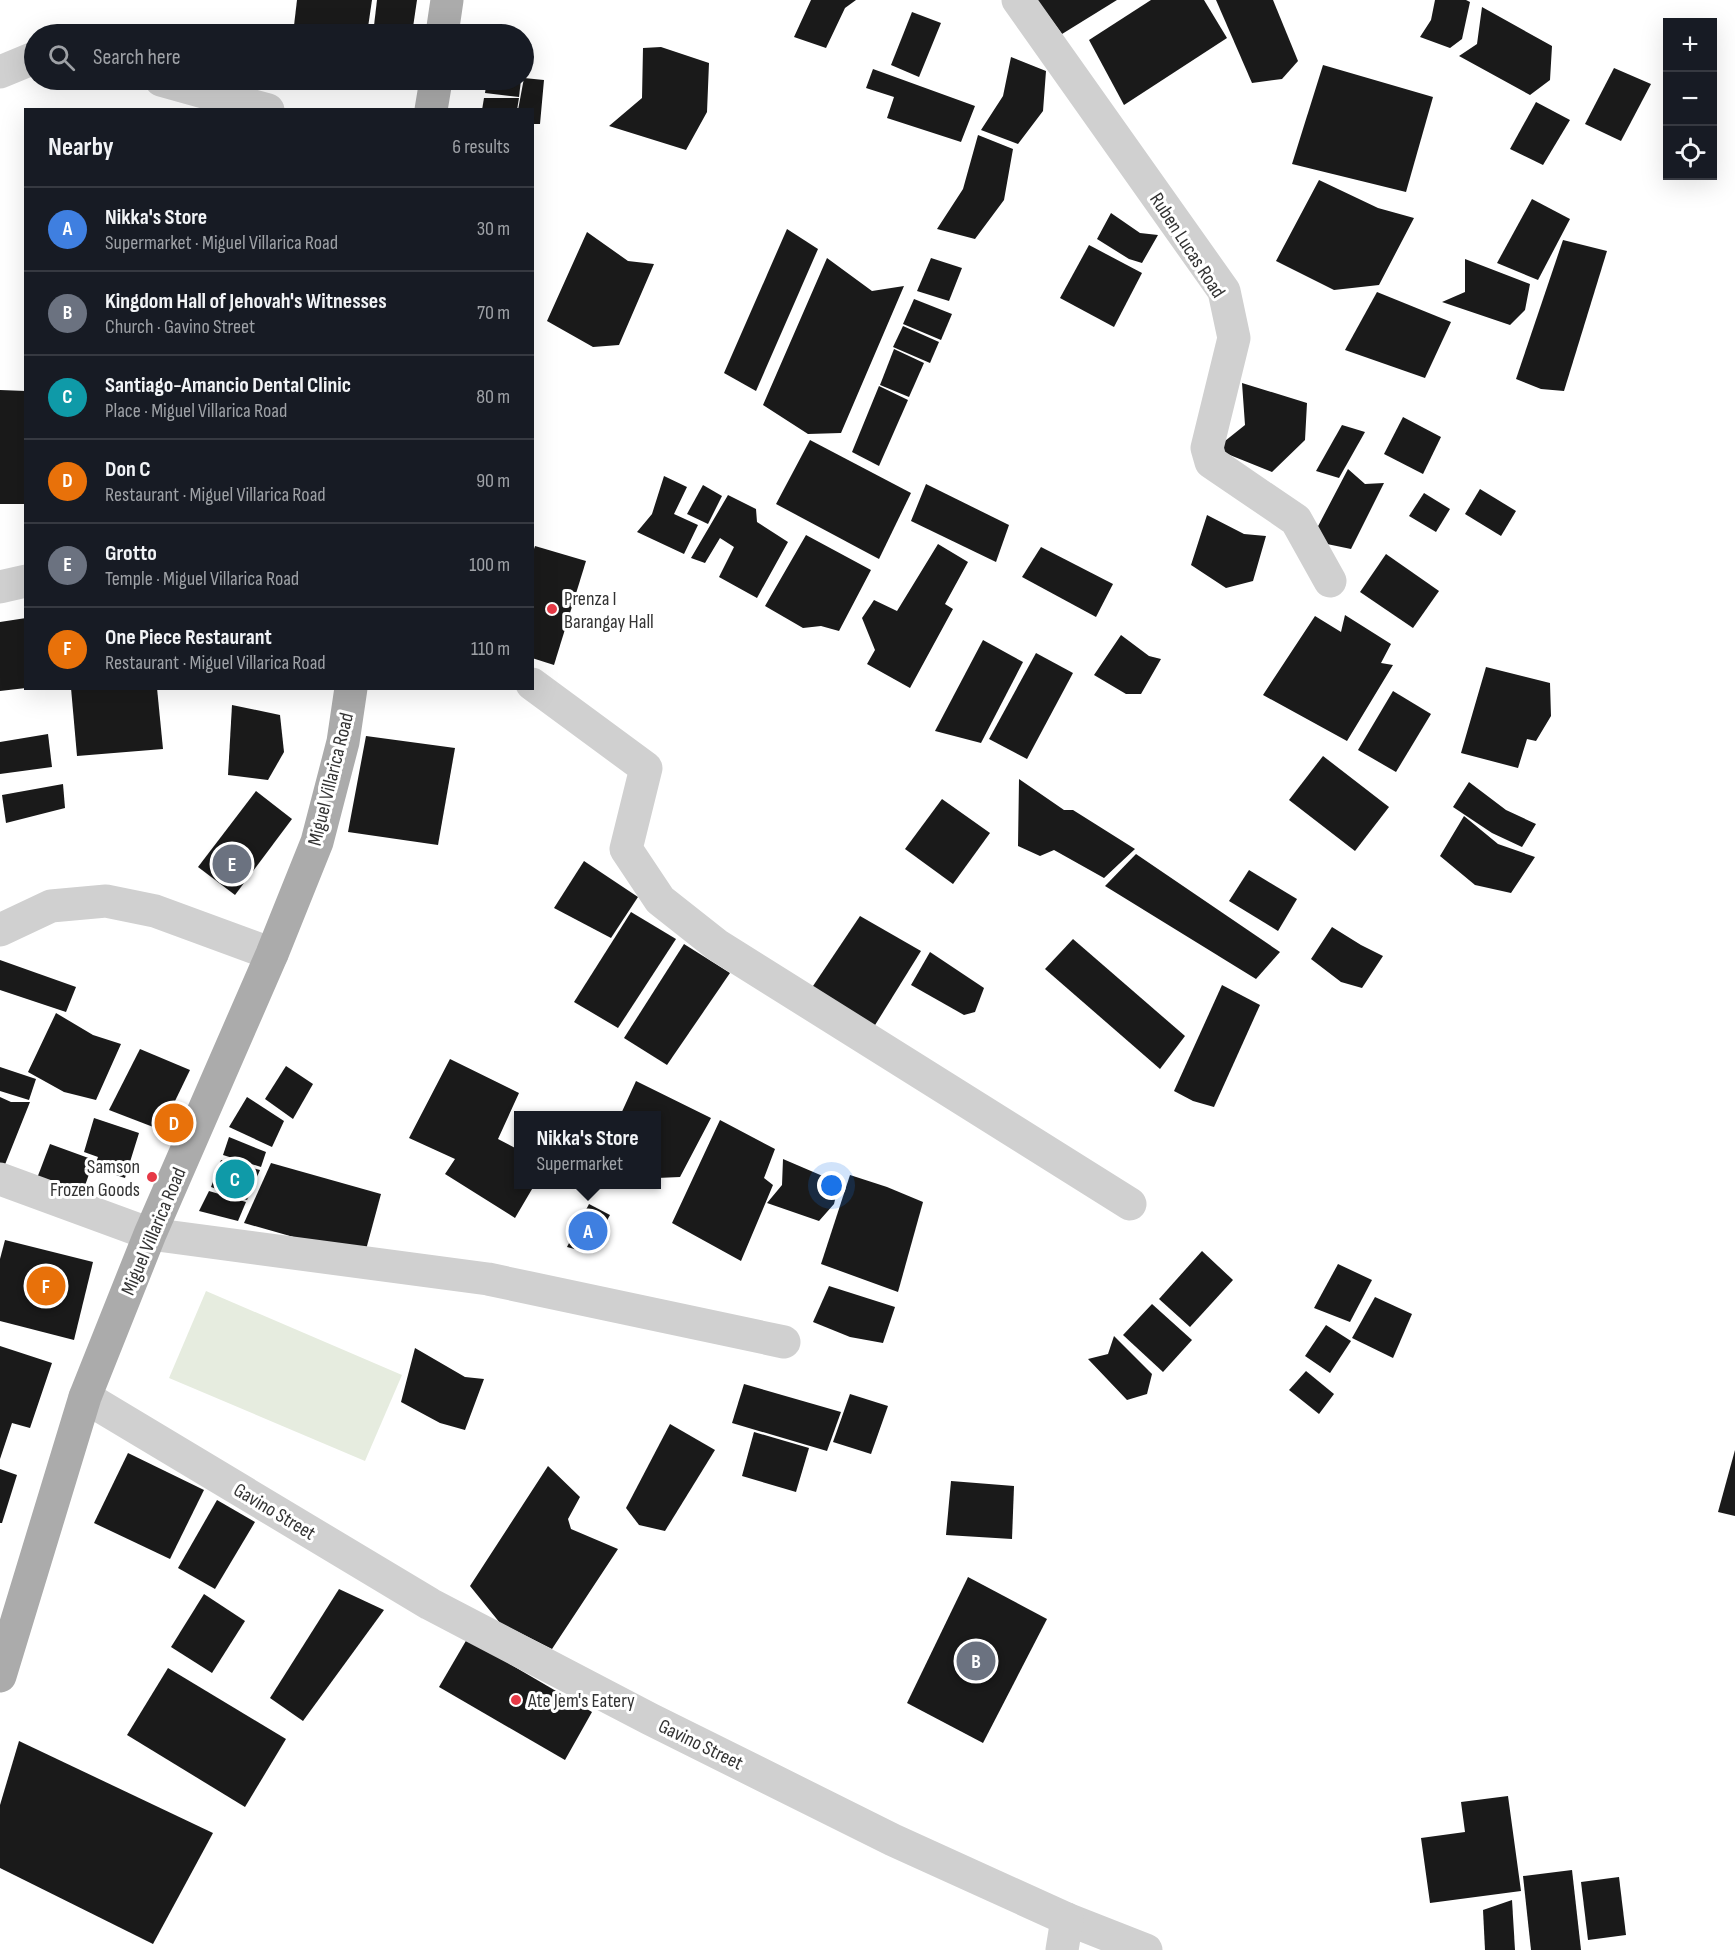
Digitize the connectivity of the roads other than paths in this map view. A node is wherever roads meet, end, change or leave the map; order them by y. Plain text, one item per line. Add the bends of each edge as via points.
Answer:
1 (447, 0) edge
2 (1018, 0) edge
3 (443, 24) edge
4 (24, 62) edge
5 (0, 72) edge
6 (197, 90) edge
7 (434, 90) edge
8 (261, 108) edge
9 (431, 108) edge
10 (24, 581) edge
11 (1330, 581) dead end
12 (0, 586) edge
13 (534, 685) edge
14 (351, 690) edge
15 (0, 930) edge
16 (272, 954) junction
17 (0, 1179) edge
18 (1130, 1204) dead end
19 (150, 1234) junction
20 (784, 1342) dead end
21 (85, 1397) junction
22 (5, 1641) edge
23 (0, 1676) edge
24 (1064, 1935) edge
25 (1146, 1950) edge

1 - 3 main road
2 - 11 street, Ruben Lucas Road via 1224,291 1234,339 1207,448 1211,462 1296,520
4 - 5 street
6 - 8 street
7 - 9 main road
10 - 12 street
13 - 18 street via 646,768 626,849 660,900 717,945
14 - 16 main road, Miguel Villarica Road via 343,742 317,842
15 - 16 street via 51,906 106,901 155,911
16 - 19 main road, Miguel Villarica Road
17 - 19 street
19 - 20 street via 488,1279
19 - 21 main road, Miguel Villarica Road
21 - 22 main road, Miguel Villarica Road
21 - 24 street, Gavino Street via 430,1604 893,1840
22 - 23 main road, Miguel Villarica Road
24 - 25 street, Gavino Street

